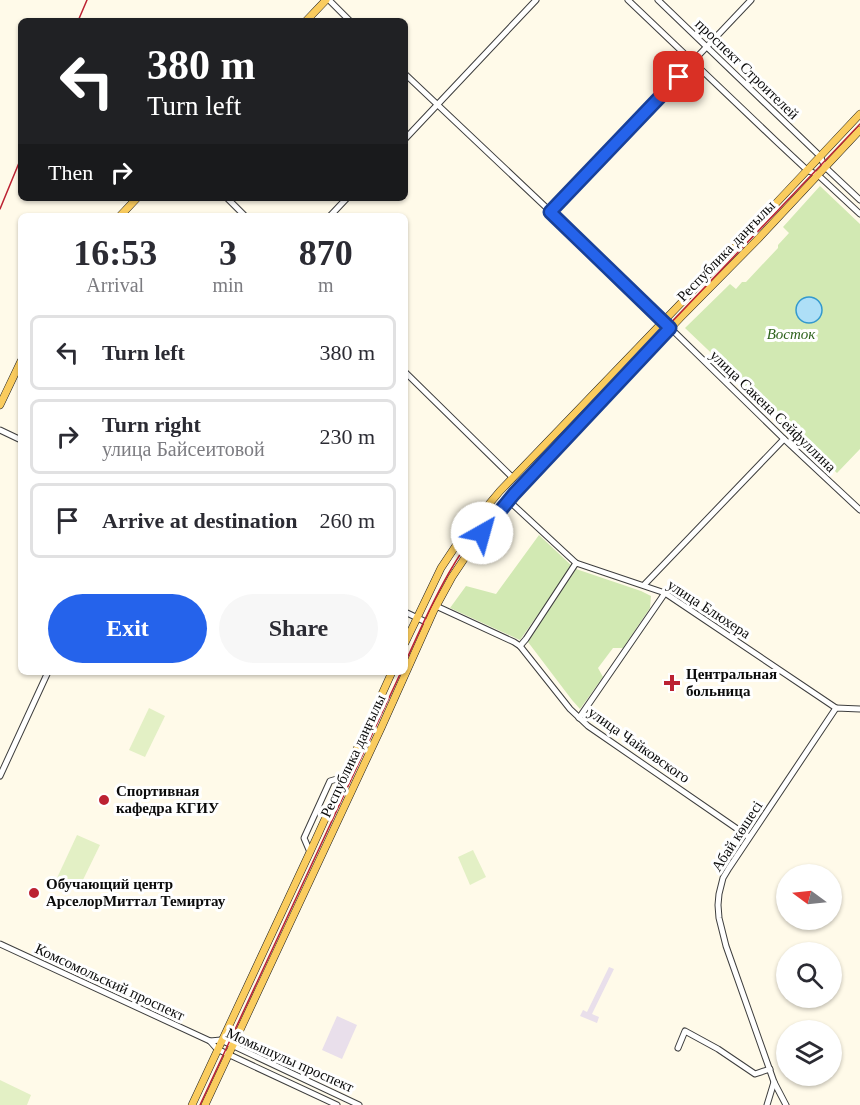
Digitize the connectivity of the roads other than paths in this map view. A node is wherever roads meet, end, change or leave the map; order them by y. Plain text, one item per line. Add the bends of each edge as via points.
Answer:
1 (327, 0) edge
2 (536, 0) edge
3 (628, 0) edge
4 (658, 0) edge
5 (751, 0) edge
6 (309, 18) edge
7 (347, 18) edge
8 (707, 46) junction
9 (693, 62) junction
10 (408, 77) edge
11 (438, 105) junction
12 (860, 114) edge
13 (860, 130) edge
14 (408, 136) edge
15 (820, 156) junction
16 (825, 167) junction
17 (807, 170) junction
18 (818, 175) junction
19 (860, 200) edge
20 (134, 201) edge
21 (230, 201) edge
22 (344, 201) edge
23 (550, 212) junction
24 (123, 213) edge
25 (242, 213) edge
26 (333, 213) edge
27 (860, 214) edge
28 (664, 321) junction
29 (670, 328) junction
30 (18, 368) edge
31 (408, 375) edge
32 (0, 405) edge
33 (0, 430) edge
34 (18, 439) edge
35 (784, 439) junction
36 (513, 478) junction
37 (508, 500) junction
38 (860, 510) edge
39 (576, 563) junction
40 (644, 585) junction
41 (665, 593) junction
42 (436, 606) junction
43 (408, 613) edge
44 (417, 617) junction
45 (428, 622) junction
46 (408, 636) edge
47 (520, 646) junction
48 (408, 667) edge
49 (47, 675) edge
50 (391, 675) edge
51 (405, 675) edge
52 (836, 708) junction
53 (860, 709) edge
54 (579, 718) junction
55 (0, 776) edge
56 (344, 777) junction
57 (749, 837) junction
58 (310, 852) junction
59 (0, 944) edge
60 (222, 1040) junction
61 (210, 1041) junction
62 (232, 1045) junction
63 (678, 1048) dead end
64 (217, 1049) junction
65 (228, 1054) junction
66 (770, 1069) junction
67 (774, 1082) junction
68 (768, 1104) edge
69 (786, 1104) edge
70 (192, 1105) edge
71 (205, 1105) edge
72 (337, 1105) edge
73 (359, 1105) edge

1 - 6 main road
1 - 7 street
2 - 11 street
3 - 9 street
4 - 8 street, проспект Строителей
5 - 8 street
8 - 9 street
8 - 15 street, проспект Строителей
9 - 17 street
9 - 23 street
10 - 11 street
11 - 14 street
11 - 23 street
12 - 15 main road, Республика даңғылы
13 - 16 main road, Республика даңғылы
15 - 16 street
15 - 17 main road, Республика даңғылы
16 - 18 main road, Республика даңғылы
16 - 19 street
17 - 18 street
17 - 28 main road, Республика даңғылы
18 - 27 street
18 - 29 main road, Республика даңғылы
20 - 24 main road
21 - 25 street
22 - 26 street
23 - 28 street
28 - 29 street, улица Сакена Сейфуллина
28 - 36 main road, Республика даңғылы
29 - 35 street, улица Сакена Сейфуллина
29 - 37 main road, Республика даңғылы
30 - 32 main road
31 - 36 street
33 - 34 street
35 - 38 street, улица Сакена Сейфуллина
35 - 40 street
36 - 44 main road, Республика даңғылы via 463,535 441,568
37 - 39 street, улица Блюхера
37 - 42 main road, Республика даңғылы via 472,547
39 - 40 street, улица Блюхера
39 - 47 street
40 - 41 street, улица Блюхера
41 - 52 street, улица Блюхера
41 - 54 street
42 - 45 main road, Республика даңғылы
42 - 47 street, улица Чайковского
43 - 44 street
44 - 45 street
44 - 46 main road, Республика даңғылы
45 - 48 main road, Республика даңғылы
47 - 54 street, улица Чайковского
49 - 55 street
50 - 56 main road, Республика даңғылы
51 - 62 main road, Республика даңғылы
52 - 53 street
52 - 57 street, Абай көшесі
54 - 57 street, улица Чайковского
56 - 58 main road, Республика даңғылы
56 - 58 street via 330,781 312,819 304,838
57 - 66 street, Абай көшесі via 723,878 719,918
58 - 60 main road, Республика даңғылы
59 - 61 street, Комсомольский проспект
60 - 61 street, Момышулы проспект
60 - 62 street, Момышулы проспект
60 - 64 main road, Республика даңғылы
61 - 64 street, Момышулы проспект
62 - 65 main road, Республика даңғылы
62 - 73 street, Момышулы проспект
63 - 66 street via 685,1031 754,1074
64 - 65 street, Момышулы проспект
64 - 70 main road, Республика даңғылы
65 - 71 main road, Республика даңғылы
65 - 72 street, Момышулы проспект
66 - 67 street, Абай көшесі
67 - 68 street
67 - 69 street, Абай көшесі

